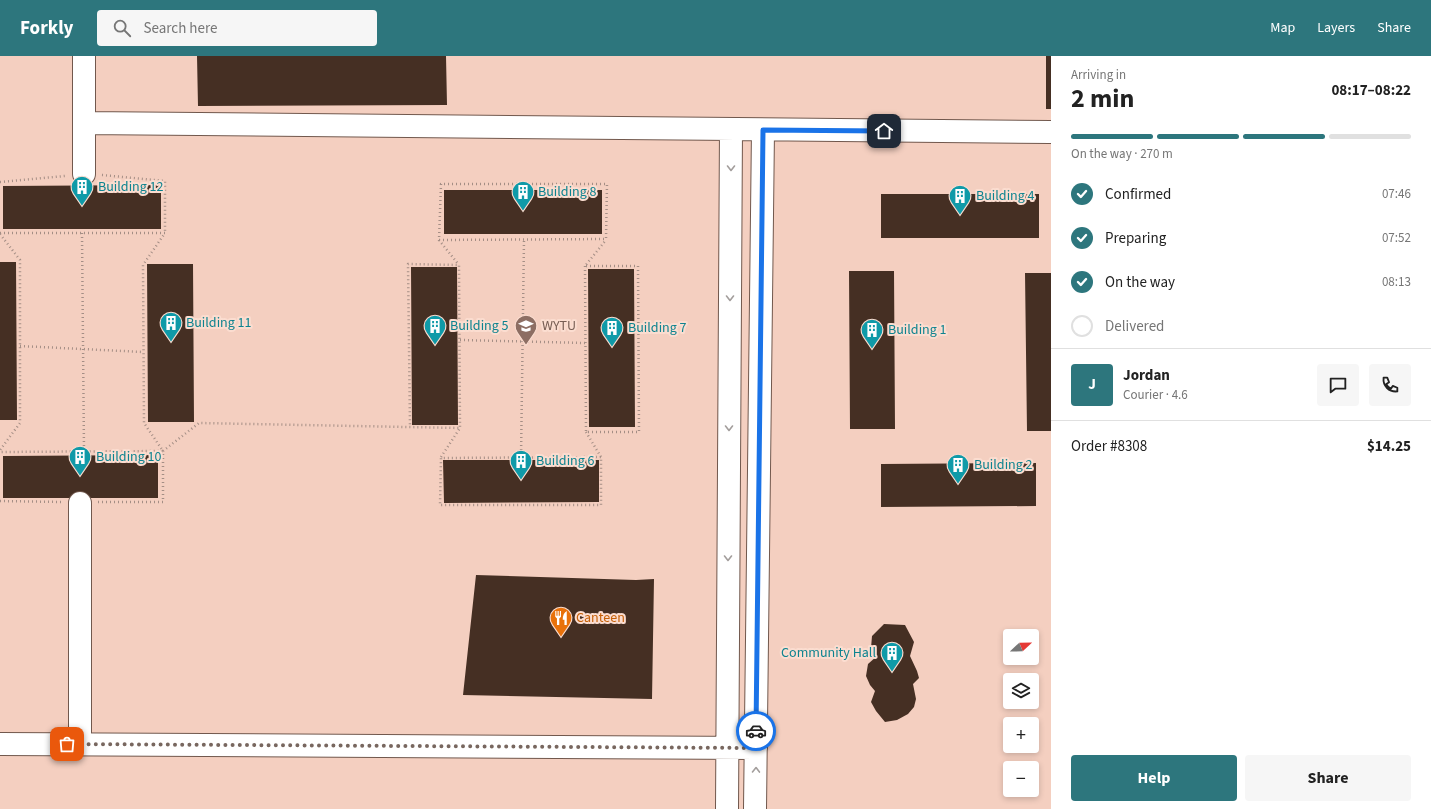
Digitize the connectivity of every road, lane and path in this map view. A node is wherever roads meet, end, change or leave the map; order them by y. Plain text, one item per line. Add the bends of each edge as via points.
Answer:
1 (84, 56) edge
2 (84, 123) junction
3 (731, 129) junction
4 (763, 130) junction
5 (1051, 132) edge
6 (84, 174) junction
7 (0, 182) edge
8 (82, 233) junction
9 (165, 233) junction
10 (0, 234) edge
11 (524, 239) junction
12 (606, 239) junction
13 (439, 240) junction
14 (459, 265) junction
15 (585, 266) junction
16 (460, 340) junction
17 (521, 341) junction
18 (585, 343) junction
19 (20, 346) junction
20 (83, 348) junction
21 (143, 352) junction
22 (410, 427) junction
23 (460, 428) junction
24 (586, 432) junction
25 (729, 450) junction
26 (0, 451) edge
27 (84, 451) junction
28 (163, 451) junction
29 (759, 451) junction
30 (601, 457) junction
31 (441, 458) junction
32 (521, 458) junction
33 (0, 501) edge
34 (80, 503) junction
35 (0, 744) edge
36 (80, 744) junction
37 (726, 748) junction
38 (756, 748) junction
39 (727, 809) edge
40 (755, 809) edge

1 - 2 street
2 - 3 street
2 - 6 street
3 - 4 street
3 -> 25 street
4 - 5 street
4 - 29 street
6 - 7 path
6 - 9 path via 165,181
8 - 9 path
8 - 10 path
8 - 20 path
9 - 21 path via 143,265
10 - 19 path via 20,260
11 - 12 path
11 - 13 path
11 - 17 path
12 - 13 path via 607,184 441,184
12 - 15 path
13 - 14 path
14 - 16 path
14 - 22 path via 408,264
15 - 18 path
15 - 24 path via 638,266 639,424 639,432
16 - 17 path
16 - 23 path
17 - 18 path
17 - 32 path
18 - 24 path
19 - 20 path
19 - 26 path via 20,422
20 - 21 path
20 - 27 path
21 - 28 path via 144,423
22 - 23 path
22 - 28 path via 199,423
23 - 31 path
24 - 30 path
25 - 29 street
25 -> 37 street
26 - 27 path
27 - 28 path
28 - 34 path via 163,502
29 - 38 street
30 - 31 path via 601,505 440,506
30 - 32 path
31 - 32 path
33 - 34 path
34 - 36 street
35 - 36 street
36 - 37 street
37 - 38 street
37 - 39 street
40 -> 38 street

